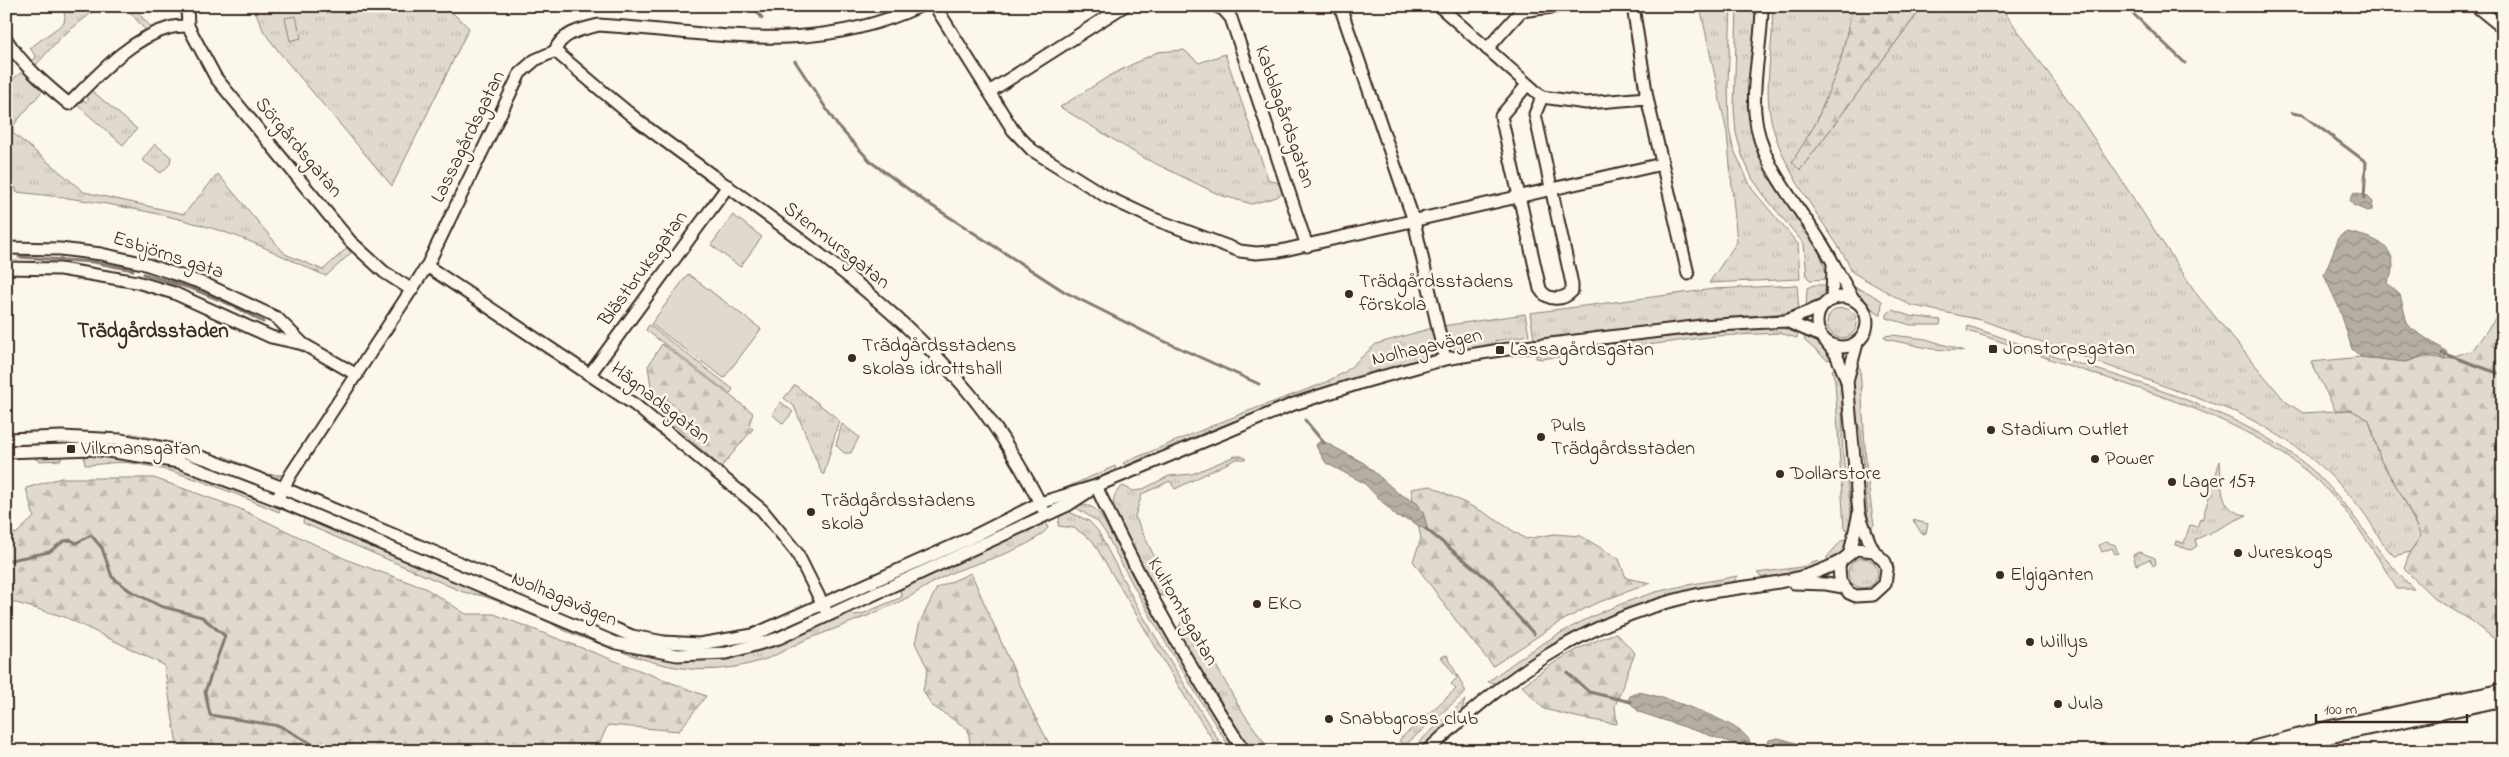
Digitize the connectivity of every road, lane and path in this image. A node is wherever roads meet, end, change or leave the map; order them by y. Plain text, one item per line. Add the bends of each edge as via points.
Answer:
1 (187, 6) edge
2 (920, 6) edge
3 (935, 6) edge
4 (1124, 6) edge
5 (1216, 6) edge
6 (1340, 6) edge
7 (1439, 6) edge
8 (1560, 6) edge
9 (1633, 6) edge
10 (1762, 6) edge
11 (2476, 6) edge
12 (1523, 9) edge
13 (188, 26) junction
14 (2503, 28) edge
15 (6, 39) edge
16 (1487, 49) junction
17 (555, 51) junction
18 (1528, 85) junction
19 (990, 92) junction
20 (1542, 97) junction
21 (1647, 98) junction
22 (1662, 164) junction
23 (728, 186) junction
24 (1552, 190) junction
25 (1520, 197) junction
26 (1414, 221) junction
27 (1307, 246) junction
28 (6, 248) edge
29 (427, 266) junction
30 (1833, 266) junction
31 (6, 268) edge
32 (1688, 274) dead end
33 (412, 290) junction
34 (1854, 300) junction
35 (1828, 302) junction
36 (1786, 321) junction
37 (1824, 339) junction
38 (1857, 343) junction
39 (303, 344) junction
40 (1445, 359) junction
41 (590, 374) junction
42 (357, 375) junction
43 (1847, 381) junction
44 (6, 440) edge
45 (6, 451) edge
46 (1096, 486) junction
47 (283, 488) junction
48 (278, 500) junction
49 (1040, 503) junction
50 (1858, 513) junction
51 (1046, 515) junction
52 (1874, 551) junction
53 (1850, 552) junction
54 (1841, 561) junction
55 (1784, 582) junction
56 (1843, 587) junction
57 (823, 604) junction
58 (828, 615) junction
59 (2503, 695) edge
60 (2503, 700) edge
61 (1244, 751) edge
62 (1426, 751) edge
63 (2258, 751) edge
64 (2268, 751) edge

1 - 13 street, Sörgårdsgatan
2 - 17 street, Lassagårdsgatan via 852,31 798,38 599,26 565,37
3 - 19 street
4 - 19 street
5 - 27 street, Kabblagårdsgatan via 1231,18
6 - 26 street
7 - 16 street
8 - 12 street
9 - 21 street
10 - 30 street via 1754,97 1758,134 1767,161
11 - 14 street
12 - 16 street
13 - 15 street via 169,27 141,41 115,60 69,104 40,79
13 - 33 street, Sörgårdsgatan via 216,78 350,240 384,272
16 - 18 street
17 - 23 street, Stenmursgatan via 644,125
17 - 29 street, Lassagårdsgatan via 535,60 520,74
18 - 20 street
18 - 25 street via 1501,116
19 - 27 street via 1014,130 1032,150 1107,197 1154,219 1240,251 1273,253
20 - 21 street via 1586,103
20 - 24 street via 1535,114
21 - 22 street
22 - 24 street
22 - 32 street
23 - 41 street, Blästbruksgatan
23 - 49 street, Stenmursgatan via 858,286 954,374 995,427
24 - 25 street
24 - 25 street via 1572,284 1568,295 1550,298 1540,290
25 - 26 street
26 - 27 street
26 - 40 street
28 - 39 street, Esbjörns gata via 60,249 142,263 205,284 277,318
29 - 33 street, Lassagårdsgatan
29 - 41 street, Hägnadsgatan
30 - 34 street
30 - 35 street
31 - 39 street, Esbjörns gata via 60,269 137,282 174,293 271,337
33 - 42 street, Lassagårdsgatan
34 - 35 street via 1840,298
34 - 38 street via 1864,310 1867,324
35 - 36 street, Nolhagavägen via 1814,312
35 - 37 street via 1818,320
36 - 37 street, Nolhagavägen
36 - 40 street, Nolhagavägen via 1702,326
37 - 38 street via 1843,347
37 - 43 street via 1836,354
38 - 43 street
39 - 42 street, Esbjörns gata
40 - 46 street, Nolhagavägen via 1291,406
41 - 57 street, Hägnadsgatan via 635,406 762,510 797,553
42 - 47 street, Lassagårdsgatan
43 - 50 street
44 - 47 street, Nolhagavägen via 62,437 121,440 184,452
45 - 48 street, Nolhagavägen via 94,449 179,462
46 - 49 street, Nolhagavägen
46 - 51 street, Nolhagavägen
46 - 61 street, Kultomtsgatan via 1141,580
47 - 48 street, Lassagårdsgatan
47 - 57 street, Nolhagavägen via 632,636 699,644 753,635
48 - 58 street, Nolhagavägen via 616,643 656,652 697,656 727,653 779,638
49 - 51 street, Stenmursgatan
49 - 57 street, Nolhagavägen
50 - 52 street
50 - 53 street
51 - 58 street, Nolhagavägen
52 - 53 street via 1862,548
52 - 56 street via 1881,556 1887,569 1885,584 1880,590 1865,597 1856,596
53 - 54 street
54 - 55 street via 1824,571
54 - 56 street via 1838,574
55 - 56 street
55 - 62 street via 1690,596 1645,609 1587,632 1529,666 1457,722
57 - 58 street, Hägnadsgatan
59 - 63 highway via 2329,732
60 - 64 highway

